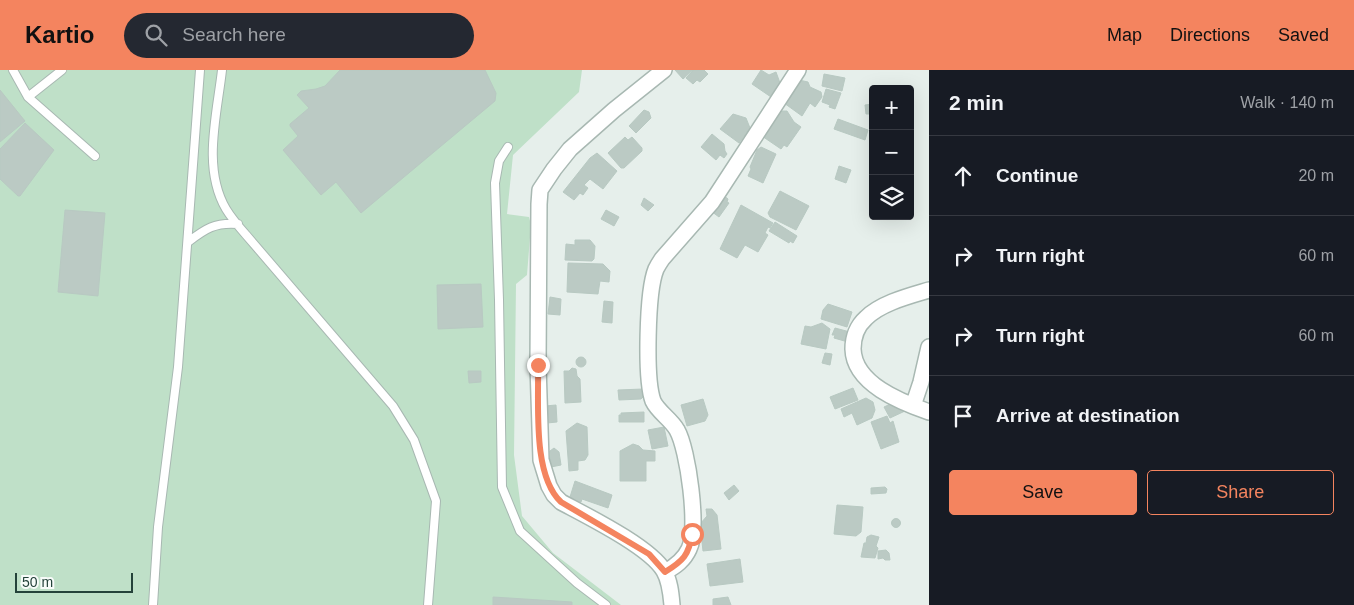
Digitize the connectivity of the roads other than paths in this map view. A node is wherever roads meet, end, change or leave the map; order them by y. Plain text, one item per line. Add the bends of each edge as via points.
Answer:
1 (13, 70) edge
2 (62, 70) edge
3 (200, 70) edge
4 (222, 70) edge
5 (664, 70) edge
6 (798, 70) edge
7 (28, 98) junction
8 (508, 147) dead end
9 (95, 156) dead end
10 (238, 224) junction
11 (188, 242) junction
12 (929, 290) edge
13 (929, 347) edge
14 (913, 406) junction
15 (929, 412) edge
16 (665, 572) junction
17 (153, 605) edge
18 (428, 605) edge
19 (606, 605) edge
20 (672, 605) edge

1 - 7 lane
2 - 7 lane
3 - 11 lane
4 - 10 lane via 212,152 214,175 227,211
5 - 16 street via 570,149 540,190 538,365 541,460 554,495 649,554
6 - 16 street via 712,202 656,268 649,328 649,382 654,402 682,441 693,514 690,547 680,563
7 - 9 lane
8 - 19 lane via 499,161 495,183 502,487 520,531
10 - 11 lane via 211,227
10 - 18 lane via 393,406 414,440 436,501
11 - 17 lane via 178,367 158,527
12 - 14 street via 893,302 866,317 853,343 860,373 873,385
13 - 14 street
14 - 15 street
16 - 20 street

